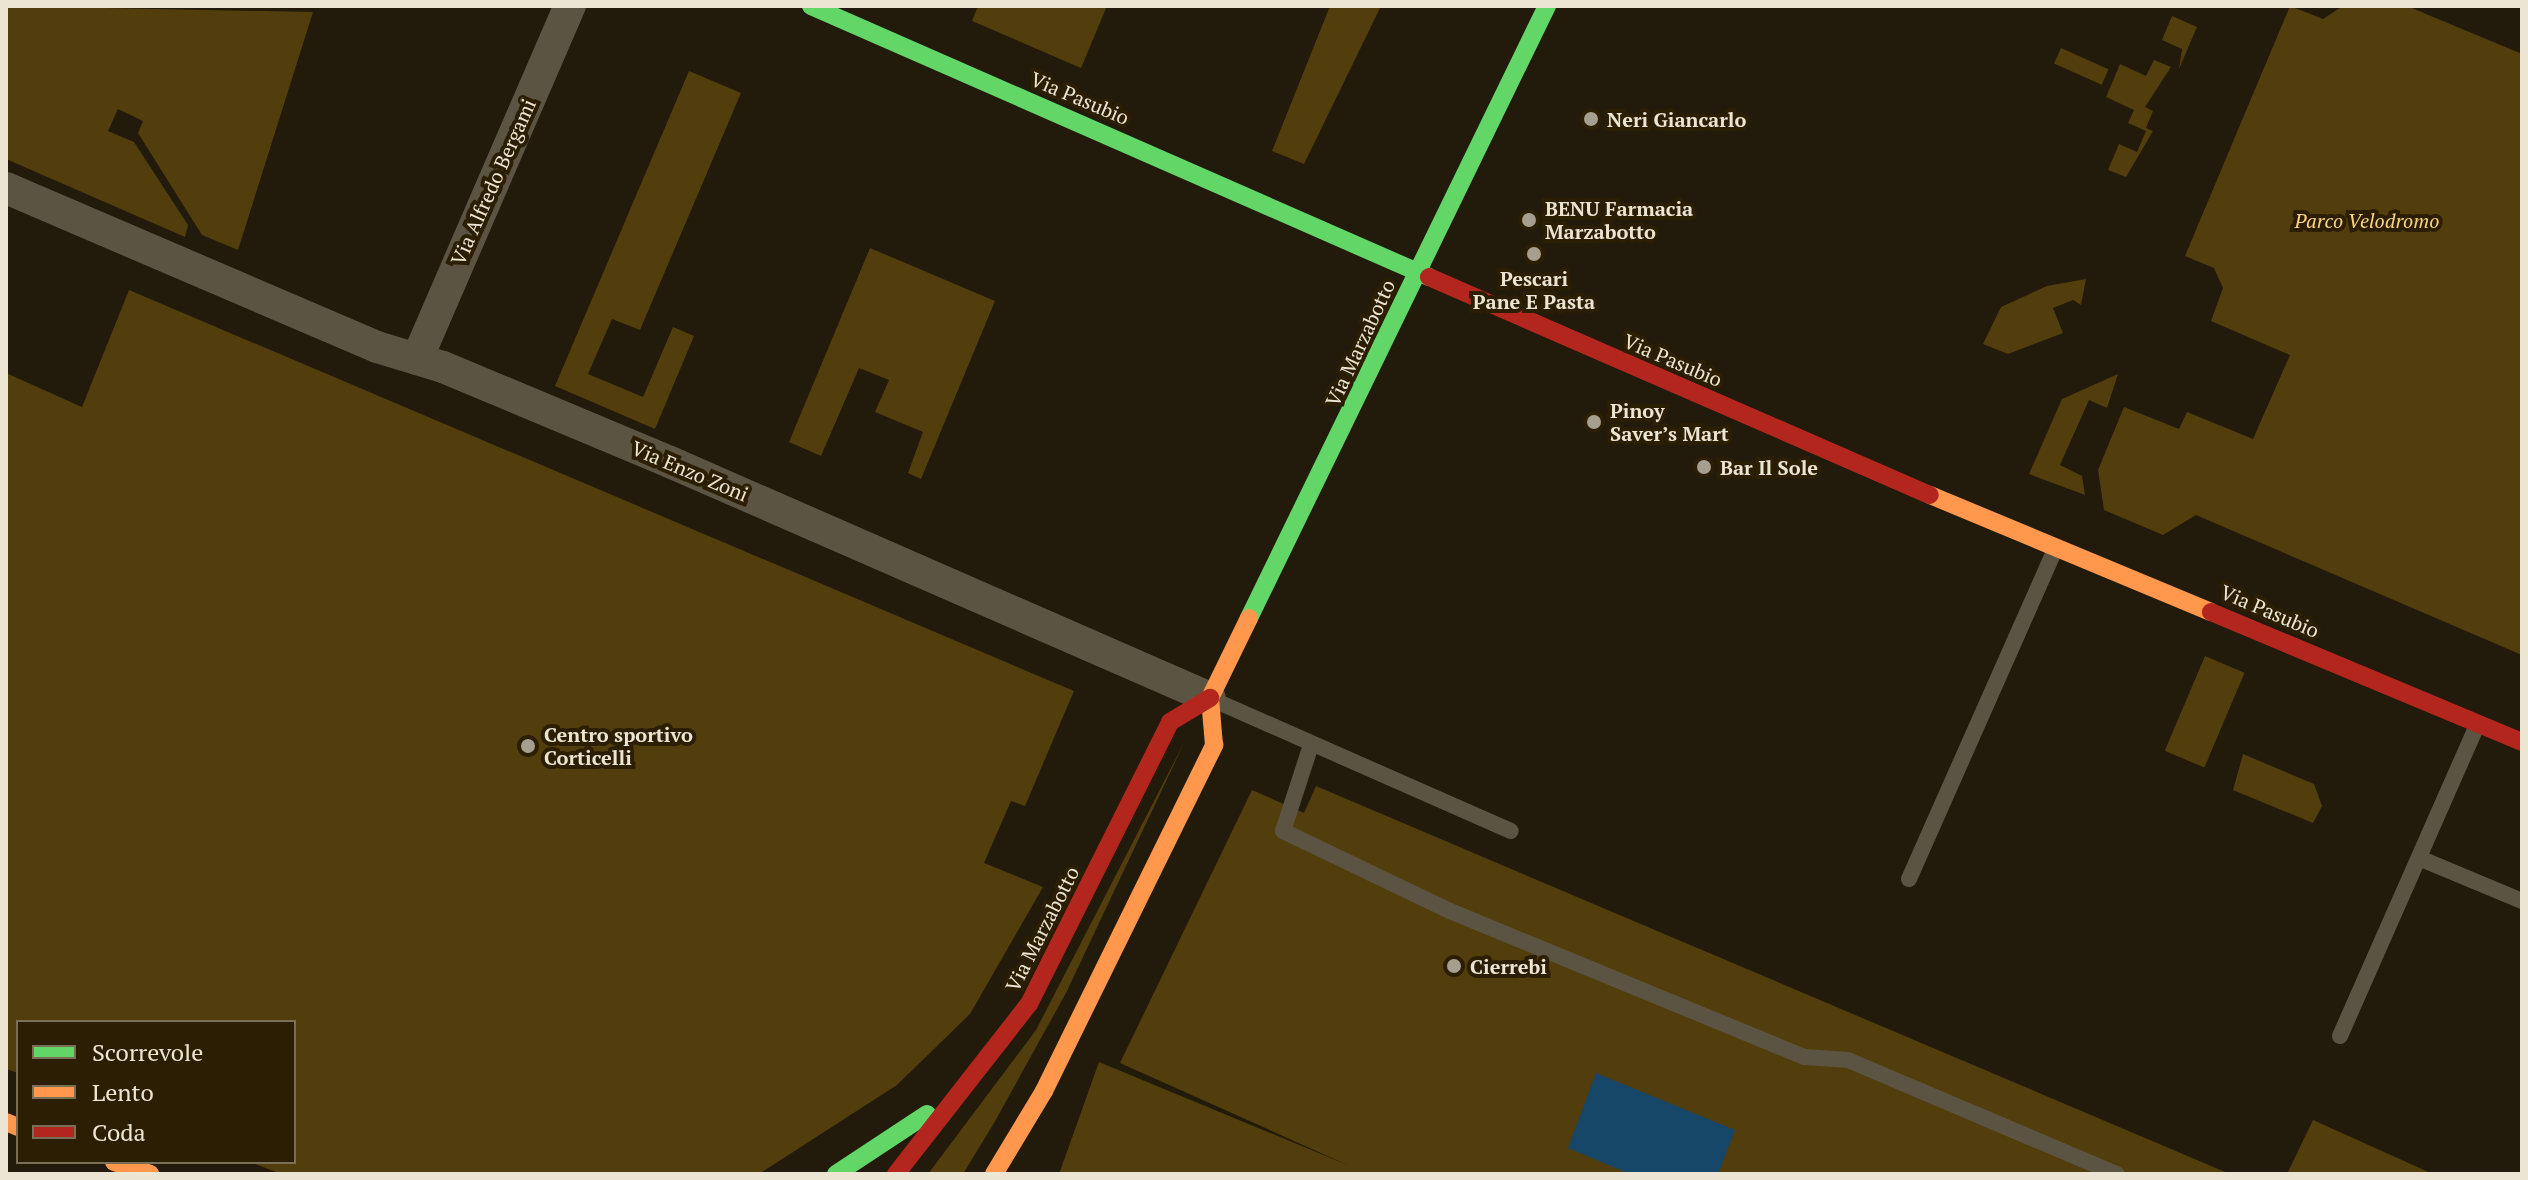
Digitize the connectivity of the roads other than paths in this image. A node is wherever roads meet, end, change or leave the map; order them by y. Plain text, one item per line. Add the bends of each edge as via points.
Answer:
1 (570, 6) edge
2 (811, 6) edge
3 (1547, 6) edge
4 (6, 188) edge
5 (1419, 270) junction
6 (417, 359) junction
7 (2057, 544) junction
8 (1210, 698) junction
9 (2478, 723) junction
10 (2522, 742) edge
11 (1310, 748) junction
12 (1511, 831) dead end
13 (2419, 858) junction
14 (1909, 879) dead end
15 (2522, 901) edge
16 (2340, 1036) dead end
17 (963, 1091) junction
18 (1044, 1091) junction
19 (120, 1164) edge
20 (150, 1174) edge
21 (836, 1174) edge
22 (896, 1174) edge
23 (994, 1174) edge
24 (1018, 1174) edge
25 (2117, 1174) edge

1 - 6 street, Via Alfredo Bergami
2 - 5 street, Via Pasubio
3 - 5 street, Via Marzabotto
4 - 6 street, Via Enzo Zoni
5 - 7 street, Via Pasubio
5 - 8 street, Via Marzabotto
6 - 8 street, Via Enzo Zoni
7 - 9 street, Via Pasubio
7 - 14 lane
8 - 11 lane
8 - 17 street, Via Marzabotto via 1170,722 1044,977
8 - 18 street via 1214,745
9 - 10 street, Via Pasubio
9 - 13 lane
11 - 12 lane
11 - 25 lane via 1283,831 1450,911 1789,1051 1848,1060
13 - 15 lane
13 - 16 lane
17 - 21 street
17 - 22 street, Via Marzabotto
18 - 23 street
18 - 24 street
19 - 20 street

